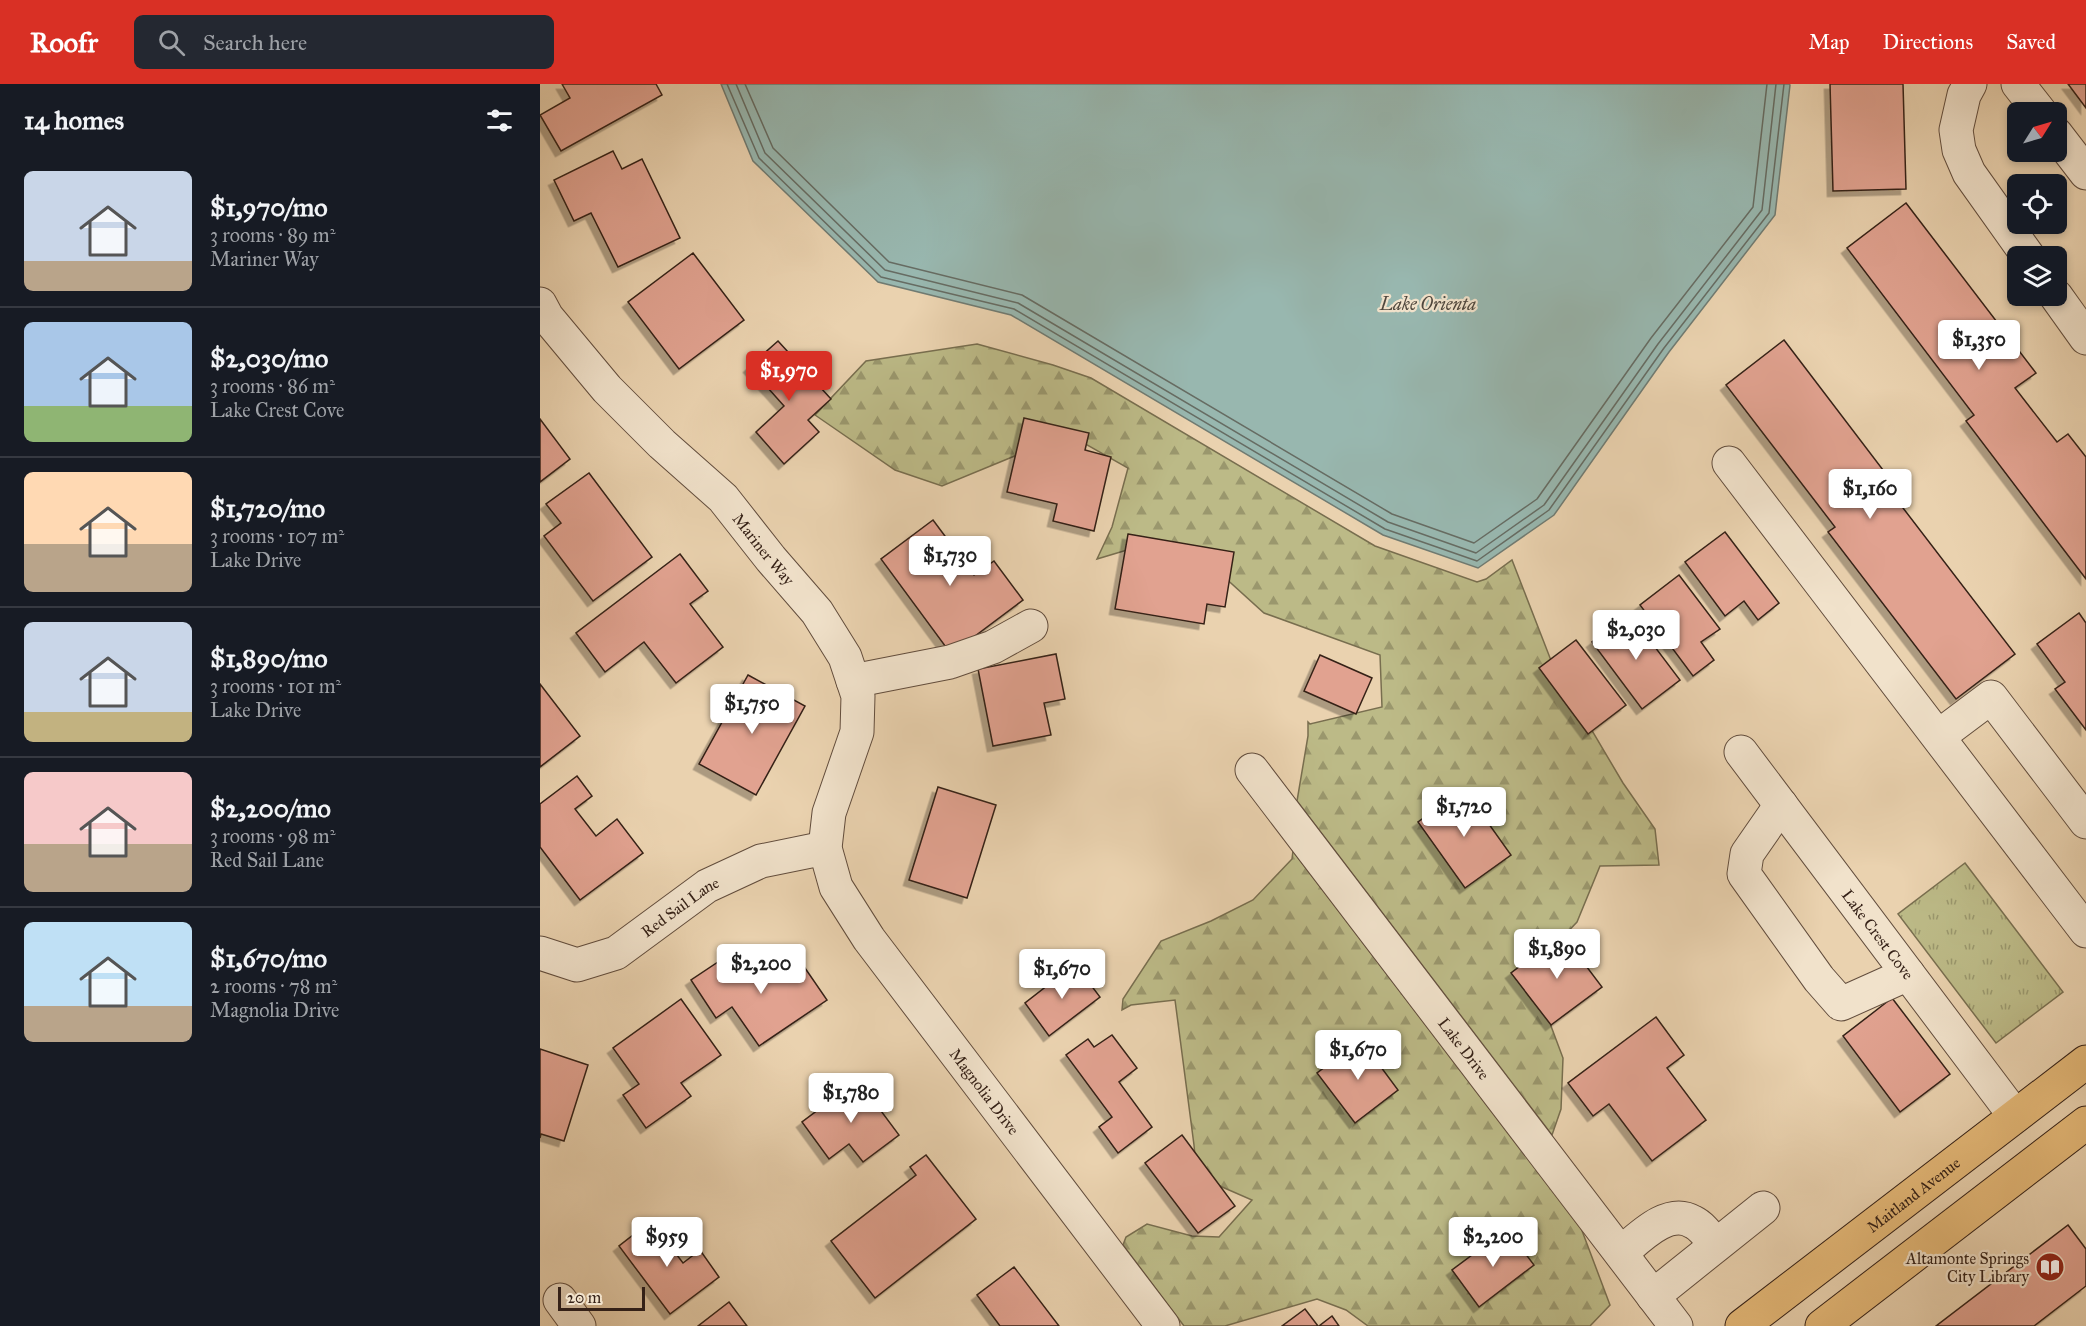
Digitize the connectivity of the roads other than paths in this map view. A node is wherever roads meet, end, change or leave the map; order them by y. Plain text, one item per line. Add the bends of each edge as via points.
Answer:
1 (1970, 84) edge
2 (2018, 84) edge
3 (2032, 102) edge
4 (2067, 148) edge
5 (2086, 173) edge
6 (2021, 246) edge
7 (540, 304) edge
8 (2063, 306) edge
9 (2086, 338) edge
10 (1730, 463) dead end
11 (1032, 626) dead end
12 (853, 681) junction
13 (1939, 736) junction
14 (1741, 752) dead end
15 (1252, 770) dead end
16 (1780, 805) junction
17 (2086, 822) edge
18 (825, 848) junction
19 (2080, 911) edge
20 (540, 953) edge
21 (1908, 974) junction
22 (2086, 1062) edge
23 (2015, 1116) junction
24 (2086, 1123) edge
25 (1763, 1208) dead end
26 (1716, 1245) junction
27 (1621, 1252) junction
28 (1653, 1296) junction
29 (560, 1300) dead end
30 (579, 1326) edge
31 (1163, 1326) edge
32 (1676, 1326) edge
33 (1742, 1326) edge
34 (1822, 1326) edge

1 - 6 street via 1956,130 1959,150 1969,173
2 - 3 street
4 - 5 street
7 - 12 street, Mariner Way via 607,389 723,498 817,612 845,657
8 - 9 street
10 - 13 street
11 - 12 street via 993,647 950,662
12 - 18 street, Mariner Way via 858,696 857,732 829,813
13 - 17 street via 1991,697
13 - 19 street
14 - 16 street, Lake Crest Cove
15 - 27 street, Lake Drive
16 - 21 street, Lake Crest Cove
16 - 21 street via 1747,854 1744,874 1819,979 1840,1004
18 - 20 street, Red Sail Lane via 761,861 707,886 616,953 577,965
18 - 31 street, Magnolia Drive via 836,887 869,939
21 - 23 street, Lake Crest Cove
22 - 23 main road, Maitland Avenue
23 - 33 main road, Maitland Avenue
24 - 34 main road
25 - 26 street
26 - 27 street via 1694,1222 1676,1217 1657,1225
26 - 28 street
27 - 28 street, Lake Drive
28 - 32 street, Lake Drive
29 - 30 street

